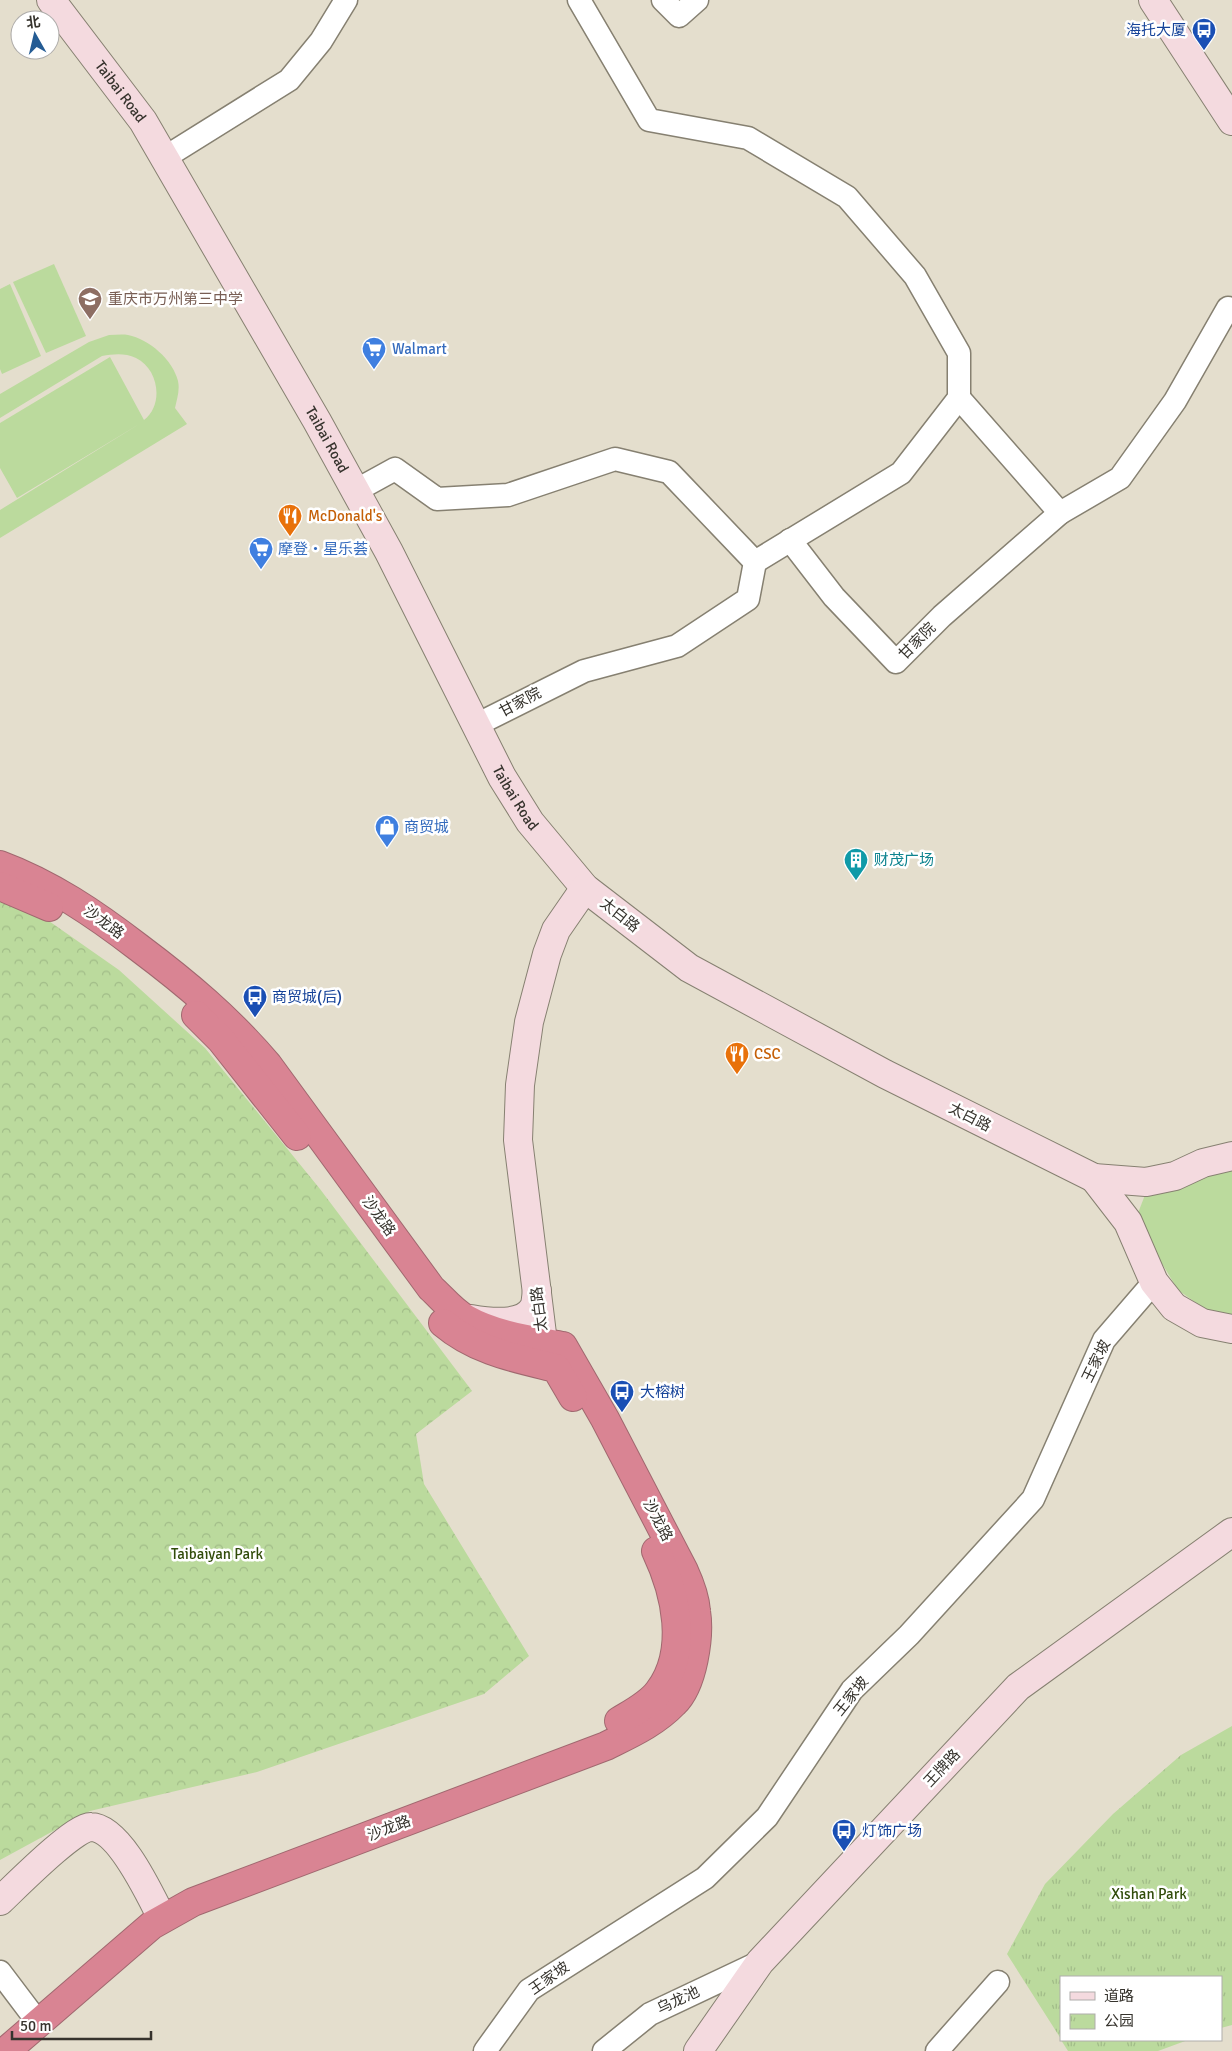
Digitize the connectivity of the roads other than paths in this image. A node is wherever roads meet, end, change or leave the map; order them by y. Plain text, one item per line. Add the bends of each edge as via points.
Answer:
1 (51, 0) edge
2 (346, 0) edge
3 (579, 0) edge
4 (663, 0) edge
5 (697, 0) edge
6 (1153, 0) edge
7 (1232, 121) edge
8 (164, 158) junction
9 (1232, 309) edge
10 (959, 398) junction
11 (355, 491) junction
12 (1060, 513) junction
13 (790, 540) junction
14 (755, 562) junction
15 (476, 725) junction
16 (0, 865) edge
17 (0, 886) edge
18 (585, 888) junction
19 (1232, 1156) edge
20 (1094, 1178) junction
21 (1154, 1282) junction
22 (537, 1291) junction
23 (464, 1318) junction
24 (1232, 1329) edge
25 (554, 1352) junction
26 (1232, 1532) edge
27 (0, 1901) edge
28 (159, 1911) junction
29 (760, 1962) junction
30 (0, 1972) edge
31 (998, 1982) dead end
32 (31, 2013) junction
33 (0, 2040) edge
34 (6, 2051) edge
35 (484, 2051) edge
36 (604, 2051) edge
37 (698, 2051) edge
38 (937, 2051) edge

1 - 8 main road, Taibai Road via 118,85
2 - 8 street via 321,41 289,80
3 - 10 street via 649,120 748,138 847,197 915,276 959,353
4 - 5 street via 679,16
6 - 7 main road
8 - 11 main road, Taibai Road
9 - 12 street, 甘家院 via 1228,308 1175,401 1120,478
10 - 12 street
10 - 13 street via 901,473
11 - 14 street via 395,469 437,499 508,495 615,459 669,472
11 - 15 main road, Taibai Road
12 - 13 street, 甘家院 via 942,616 896,662 834,597
13 - 14 street
14 - 15 street, 甘家院 via 748,599 677,646 584,671
15 - 18 main road, Taibai Road via 502,777 530,822
16 - 23 highway, 沙龙路 via 54,889 92,912 180,978 239,1030 431,1288
17 - 25 highway, 沙龙路 via 54,909 79,925 195,1014 245,1069 418,1298 459,1336 495,1352
18 - 20 main road, 太白路 via 689,968 885,1074
18 - 22 main road, 太白路 via 556,930 546,954 520,1085 518,1140
19 - 20 main road, 太白路 via 1203,1163 1175,1176 1146,1182
20 - 21 main road, 太白路 via 1128,1222
21 - 24 main road, 太白路 via 1174,1307 1202,1323
21 - 35 street, 王家坡 via 1104,1340 1033,1499 909,1634 852,1690 767,1817 705,1878 529,1990
22 - 23 main road via 534,1307 518,1319 485,1322
22 - 25 main road
23 - 25 highway, 沙龙路
25 - 28 highway, 沙龙路 via 666,1572 676,1622 675,1649 670,1672 658,1692 632,1713 584,1738 184,1890
26 - 29 main road, 王牌路 via 1018,1687
27 - 28 main road via 75,1833 91,1827 106,1832 120,1843
28 - 32 highway, 沙龙路 via 99,1950
28 - 34 highway, 沙龙路
29 - 36 street, 乌龙池 via 650,2014
29 - 37 main road, 王牌路
30 - 32 street
31 - 38 street
32 - 33 highway, 沙龙路

